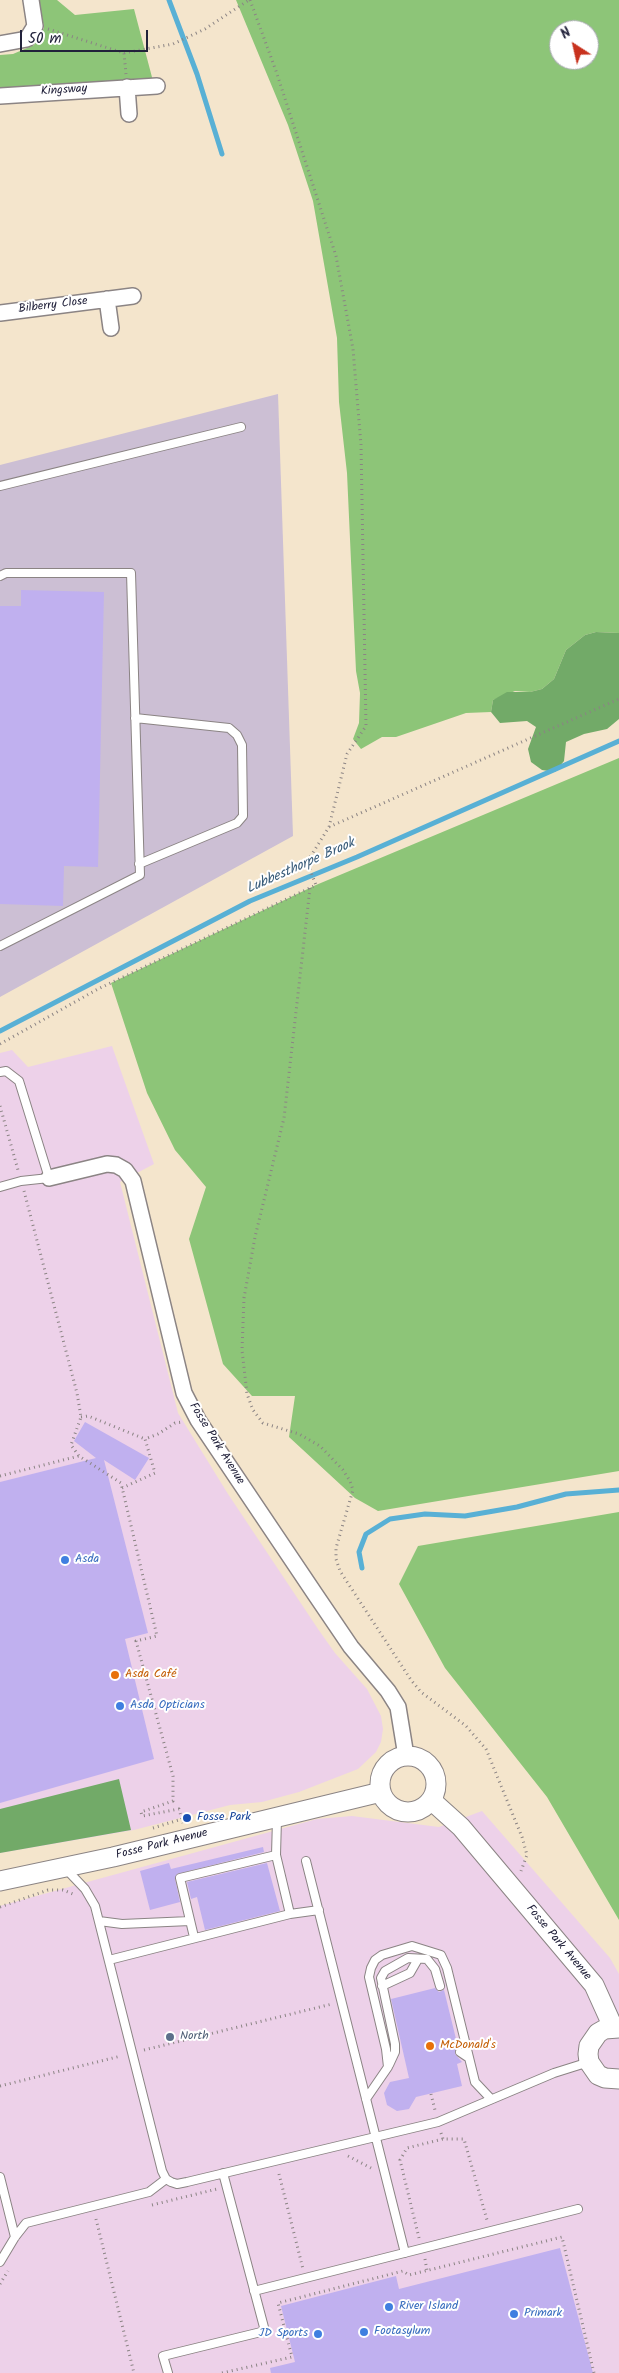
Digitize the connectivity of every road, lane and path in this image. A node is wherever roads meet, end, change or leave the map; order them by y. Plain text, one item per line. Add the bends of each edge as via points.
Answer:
1 (31, 0) edge
2 (249, 0) edge
3 (35, 26) junction
4 (0, 44) edge
5 (124, 53) junction
6 (157, 86) dead end
7 (127, 87) junction
8 (0, 96) edge
9 (129, 114) dead end
10 (133, 296) dead end
11 (107, 299) junction
12 (0, 313) edge
13 (111, 328) dead end
14 (240, 427) dead end
15 (0, 486) edge
16 (0, 576) edge
17 (619, 699) edge
18 (135, 718) junction
19 (329, 827) junction
20 (140, 864) junction
21 (310, 888) junction
22 (0, 946) edge
23 (0, 1044) edge
24 (0, 1072) edge
25 (0, 1106) edge
26 (49, 1178) junction
27 (21, 1181) junction
28 (0, 1187) edge
29 (81, 1417) junction
30 (198, 1420) junction
31 (145, 1439) junction
32 (79, 1456) junction
33 (0, 1476) edge
34 (122, 1488) junction
35 (406, 1756) junction
36 (382, 1792) junction
37 (431, 1800) junction
38 (277, 1818) junction
39 (188, 1839) junction
40 (276, 1854) junction
41 (306, 1861) dead end
42 (65, 1868) junction
43 (0, 1880) edge
44 (510, 1885) junction
45 (76, 1896) dead end
46 (0, 1907) edge
47 (319, 1910) junction
48 (290, 1914) junction
49 (99, 1921) junction
50 (190, 1921) junction
51 (194, 1937) junction
52 (418, 1959) junction
53 (109, 1960) junction
54 (382, 1986) junction
55 (440, 1986) dead end
56 (341, 2001) junction
57 (616, 2028) edge
58 (460, 2052) dead end
59 (133, 2053) junction
60 (469, 2058) junction
61 (589, 2062) junction
62 (388, 2067) junction
63 (619, 2079) edge
64 (0, 2086) edge
65 (431, 2094) dead end
66 (366, 2099) junction
67 (491, 2099) junction
68 (438, 2122) junction
69 (375, 2136) junction
70 (443, 2139) junction
71 (344, 2143) junction
72 (339, 2158) dead end
73 (287, 2171) dead end
74 (223, 2173) junction
75 (279, 2174) junction
76 (270, 2176) dead end
77 (0, 2177) edge
78 (166, 2179) junction
79 (227, 2187) junction
80 (143, 2208) dead end
81 (578, 2210) dead end
82 (105, 2217) dead end
83 (96, 2219) junction
84 (87, 2221) dead end
85 (491, 2232) junction
86 (15, 2237) junction
87 (422, 2249) junction
88 (405, 2254) junction
89 (0, 2262) edge
90 (10, 2267) dead end
91 (427, 2270) junction
92 (306, 2279) junction
93 (0, 2284) edge
94 (254, 2290) junction
95 (134, 2373) edge
96 (168, 2373) edge
97 (222, 2373) edge
98 (594, 2373) edge

1 - 3 street
2 - 5 path via 205,29 173,44
2 - 19 path via 276,71 336,256 352,349 361,445 366,726 347,754
3 - 4 street via 27,39
3 - 5 path
5 - 7 path
6 - 7 street, Kingsway
7 - 8 street, Kingsway
7 - 9 street
10 - 11 street, Bilberry Close
11 - 12 street, Bilberry Close
11 - 13 street
14 - 15 lane
16 - 18 lane via 6,573 131,572
17 - 19 path
18 - 20 lane
18 - 20 lane via 228,728 242,745 243,816 237,823
19 - 21 path via 307,862 316,885
20 - 22 lane via 140,876
21 - 23 path via 98,989
21 - 44 path via 284,1118 244,1298 242,1350 247,1394 253,1410 263,1422 299,1434 320,1446 350,1481 353,1490 336,1548 340,1571 411,1680 421,1692 466,1726 486,1750 527,1855 522,1871
24 - 26 lane via 6,1072 19,1081
25 - 27 path
26 - 27 lane
26 - 30 street, Fosse Park Avenue via 106,1164 125,1170 133,1181 184,1393
27 - 28 lane
27 - 29 path
29 - 31 path via 88,1416
29 - 32 path via 72,1445
30 - 31 path via 175,1423
30 - 35 street, Fosse Park Avenue via 314,1594 398,1707
31 - 34 path via 155,1473
32 - 33 path
32 - 34 path via 121,1483
34 - 39 path via 157,1636 136,1641 173,1776 172,1801 141,1812 142,1816 179,1809
35 - 36 street via 390,1762 385,1768
35 - 37 street via 423,1760 435,1774
36 - 37 street via 392,1806 408,1812 425,1807
36 - 38 street, Fosse Park Avenue
37 - 44 street, Fosse Park Avenue via 461,1827
38 - 39 street, Fosse Park Avenue
38 - 40 lane
39 - 42 street, Fosse Park Avenue
40 - 48 lane
40 - 50 lane via 180,1878
41 - 47 lane
42 - 43 street, Fosse Park Avenue
42 - 49 lane via 90,1896
44 - 57 street, Fosse Park Avenue via 594,1985
45 - 46 path via 63,1890 48,1890
47 - 48 lane
47 - 56 lane
48 - 51 lane
49 - 50 lane via 122,1924
49 - 53 lane
50 - 51 lane
51 - 53 lane
52 - 54 lane via 410,1973
52 - 54 lane via 408,1958 385,1971 381,1978
52 - 55 lane via 427,1960 436,1969
53 - 59 lane
54 - 62 lane via 395,2044
56 - 59 path
56 - 66 lane
57 - 61 street via 598,2033 592,2039
58 - 60 lane
59 - 64 path
59 - 78 lane
60 - 62 lane via 441,1955 412,1946 375,1960 369,1977
60 - 67 lane via 475,2082
61 - 63 street via 598,2075
61 - 67 lane
62 - 66 lane
65 - 68 path
66 - 69 lane
67 - 68 lane
68 - 69 lane
68 - 70 path
69 - 71 lane
69 - 88 lane
70 - 85 path via 464,2138
70 - 87 path via 407,2148 400,2160
71 - 72 path via 347,2156
71 - 74 lane
73 - 75 path
74 - 78 lane via 177,2184
74 - 79 lane
75 - 76 path
75 - 92 path
77 - 86 lane
78 - 86 lane via 149,2192 26,2223
79 - 80 path
79 - 94 lane
81 - 85 lane
82 - 83 path
83 - 84 path
83 - 95 path
85 - 87 lane
86 - 89 lane
87 - 88 lane
87 - 91 path
88 - 92 lane
90 - 93 path
91 - 97 path via 409,2275 403,2271 278,2304 292,2357
91 - 98 path via 562,2237
92 - 94 lane
94 - 96 lane via 265,2331 163,2356

